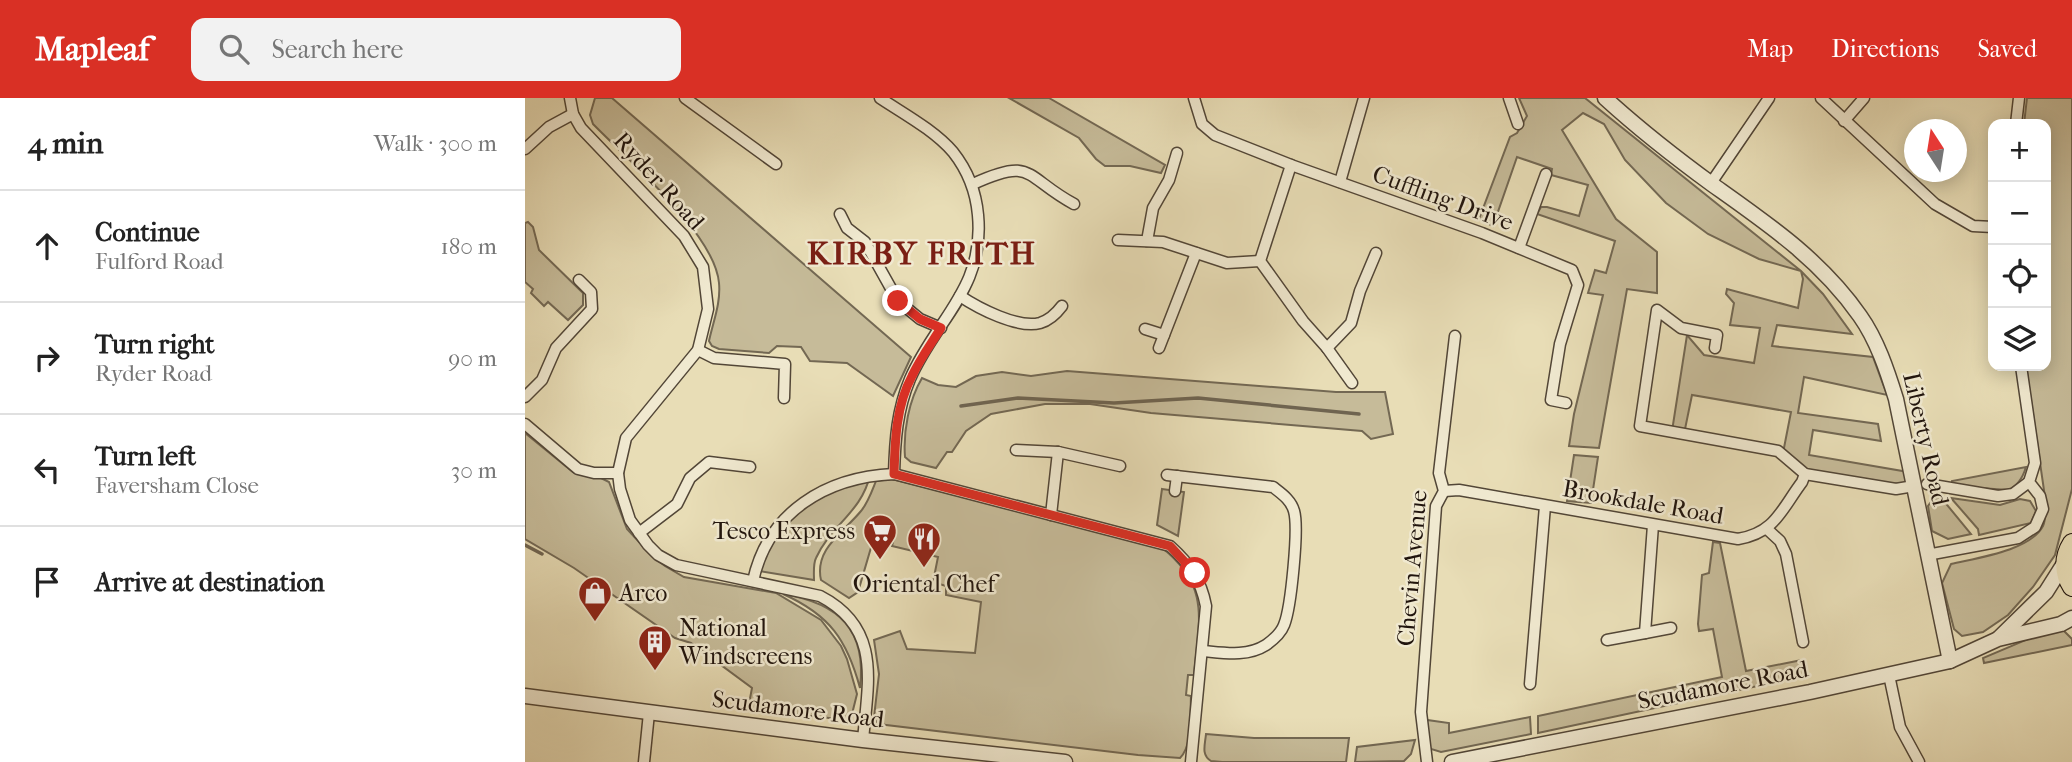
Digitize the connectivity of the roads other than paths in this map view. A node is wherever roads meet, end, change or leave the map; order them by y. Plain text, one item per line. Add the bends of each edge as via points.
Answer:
1 (570, 98) edge
2 (685, 98) edge
3 (880, 98) edge
4 (1193, 98) edge
5 (1364, 98) edge
6 (1509, 98) edge
7 (1605, 98) edge
8 (1769, 98) edge
9 (1821, 98) edge
10 (1864, 98) edge
11 (2018, 98) edge
12 (573, 114) junction
13 (2016, 119) edge
14 (1844, 121) junction
15 (1518, 124) dead end
16 (525, 149) edge
17 (1177, 153) dead end
18 (776, 164) dead end
19 (1291, 165) junction
20 (1546, 174) dead end
21 (1339, 182) junction
22 (1710, 183) junction
23 (973, 184) junction
24 (1074, 204) dead end
25 (840, 214) dead end
26 (1988, 227) edge
27 (847, 228) junction
28 (836, 233) dead end
29 (1118, 240) dead end
30 (1147, 241) junction
31 (1519, 248) junction
32 (1196, 253) junction
33 (1376, 253) dead end
34 (1260, 261) junction
35 (579, 280) dead end
36 (960, 296) junction
37 (1062, 306) dead end
38 (941, 328) junction
39 (1145, 329) dead end
40 (1164, 335) junction
41 (1455, 336) dead end
42 (1159, 348) dead end
43 (1327, 348) junction
44 (1715, 348) dead end
45 (698, 350) junction
46 (2022, 371) edge
47 (1352, 383) dead end
48 (525, 397) edge
49 (784, 398) dead end
50 (1566, 402) dead end
51 (525, 424) edge
52 (1016, 450) dead end
53 (1059, 452) junction
54 (1120, 466) dead end
55 (750, 467) dead end
56 (618, 472) junction
57 (894, 474) junction
58 (1805, 474) junction
59 (2029, 482) junction
60 (1921, 485) junction
61 (1175, 491) dead end
62 (1444, 491) junction
63 (1545, 506) junction
64 (1051, 514) junction
65 (1653, 525) junction
66 (1767, 529) junction
67 (639, 533) junction
68 (2070, 546) edge
69 (1927, 555) junction
70 (753, 581) junction
71 (2072, 587) edge
72 (2072, 618) edge
73 (1671, 628) dead end
74 (1644, 633) junction
75 (1998, 639) junction
76 (1608, 640) dead end
77 (1803, 642) dead end
78 (1203, 651) junction
79 (1950, 661) junction
80 (1889, 675) junction
81 (1530, 684) dead end
82 (525, 696) edge
83 (649, 713) junction
84 (863, 740) junction
85 (644, 762) edge
86 (1065, 762) edge
87 (1191, 762) edge
88 (1427, 762) edge
89 (1453, 762) edge
90 (1919, 762) edge

1 - 12 street, Ryder Road
2 - 18 street
3 - 23 street via 937,137
4 - 19 street, Cuffling Drive via 1202,124 1215,135
5 - 21 street
6 - 15 street
7 - 22 street, Liberty Road
8 - 22 street
9 - 14 street
10 - 14 street
11 - 13 street
12 - 16 street via 549,127
12 - 45 street, Ryder Road via 581,128 684,236 703,267 708,309
14 - 26 street via 1935,204 1973,226
17 - 30 street via 1153,208
19 - 21 street, Cuffling Drive
19 - 34 street
20 - 31 street
21 - 31 street, Cuffling Drive
22 - 60 street, Liberty Road via 1811,258 1861,317 1884,361
23 - 24 street via 1020,170
23 - 36 street via 979,245 975,267
25 - 27 street
27 - 28 street
27 - 38 street via 865,242 898,301 920,319
29 - 30 street
30 - 32 street
31 - 50 street, Cuffling Drive via 1573,270 1578,285 1560,344 1551,400
32 - 34 street via 1227,263
32 - 40 street
33 - 43 street via 1351,323
34 - 43 street
35 - 48 street via 591,292 592,309 556,348 542,380
36 - 37 street via 1018,323 1038,324 1052,318
36 - 38 street
38 - 57 street via 901,403
39 - 40 street
40 - 42 street
41 - 62 street, Chevin Avenue via 1439,473
43 - 47 street
44 - 58 street via 1717,335 1681,328 1657,310 1640,426 1781,452
45 - 49 street via 713,358 785,364
45 - 56 street, Ryder Road via 626,438
46 - 59 street via 2035,463
51 - 56 street via 578,469
52 - 53 street
53 - 54 street
53 - 64 street
55 - 67 street via 709,462 690,478 677,504
56 - 67 street, Ryder Road via 624,506
57 - 64 street
57 - 70 street via 847,481 806,500 771,536 758,558
58 - 60 street via 1896,489
58 - 66 street
59 - 60 street via 2013,494 1998,496
59 - 69 street via 2043,509 2035,527 2018,538
60 - 69 street, Liberty Road
61 - 78 street via 1172,476 1273,487 1293,508 1296,522 1289,601 1277,636 1254,651
62 - 63 street, Brookdale Road
62 - 88 street, Chevin Avenue via 1436,506 1421,712
63 - 65 street, Brookdale Road
63 - 81 street
64 - 78 street via 1170,546 1203,589
65 - 66 street, Brookdale Road via 1738,539
65 - 74 street
66 - 77 street via 1786,554
67 - 70 street, Ryder Road via 658,555 676,565
68 - 71 highway via 2066,573
68 - 75 street, Scudamore Road via 2046,592
69 - 79 street, Liberty Road
70 - 84 street, Ryder Road via 820,596 849,616 861,633 869,675
72 - 75 street, Scudamore Road
73 - 74 street
74 - 76 street
75 - 79 street, Scudamore Road
78 - 87 street
79 - 80 street, Scudamore Road
80 - 89 street, Scudamore Road
80 - 90 street via 1900,727
82 - 83 street, Scudamore Road
83 - 84 street, Scudamore Road
83 - 85 street
84 - 86 street, Scudamore Road

